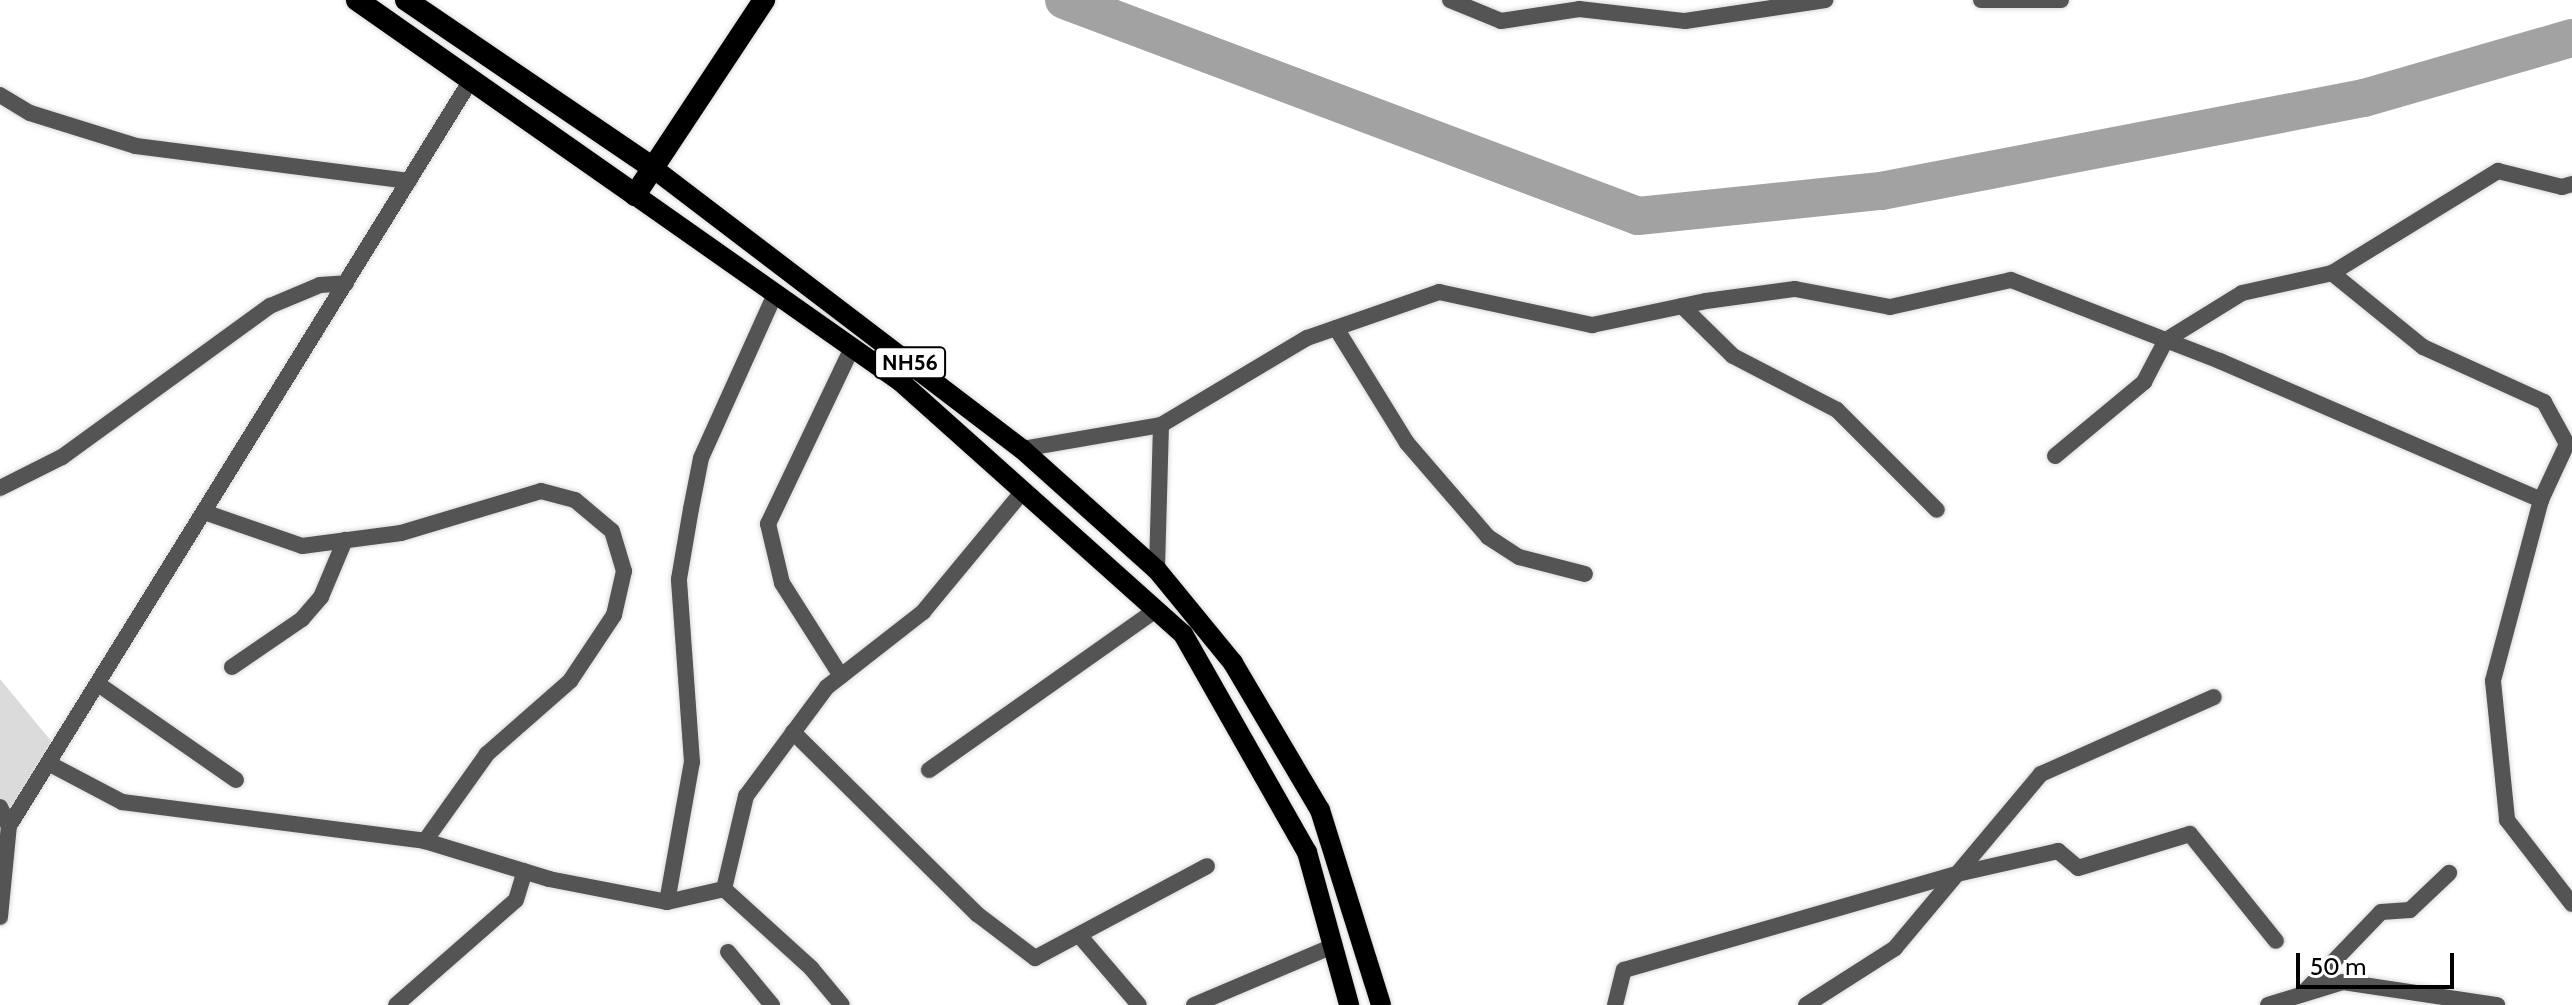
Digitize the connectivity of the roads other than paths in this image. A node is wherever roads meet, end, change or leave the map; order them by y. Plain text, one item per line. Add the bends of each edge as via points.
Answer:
1 (357, 0) edge
2 (406, 0) edge
3 (1450, 0) edge
4 (1825, 0) edge
5 (1981, 0) edge
6 (2061, 0) edge
7 (763, 2) edge
8 (471, 80) junction
9 (0, 95) edge
10 (653, 168) junction
11 (409, 181) junction
12 (2572, 184) edge
13 (635, 195) junction
14 (2332, 273) junction
15 (346, 283) junction
16 (775, 294) junction
17 (1682, 306) junction
18 (1336, 328) junction
19 (2166, 340) junction
20 (852, 348) junction
21 (1161, 425) junction
22 (2570, 445) edge
23 (1022, 449) junction
24 (2055, 456) dead end
25 (0, 488) edge
26 (1023, 491) junction
27 (2541, 500) junction
28 (1937, 510) dead end
29 (204, 512) junction
30 (345, 540) junction
31 (1157, 570) junction
32 (1585, 574) dead end
33 (1156, 610) junction
34 (232, 667) dead end
35 (841, 676) junction
36 (98, 684) junction
37 (2214, 697) dead end
38 (793, 732) junction
39 (48, 763) junction
40 (929, 770) dead end
41 (236, 780) dead end
42 (0, 807) edge
43 (9, 826) junction
44 (425, 841) junction
45 (1207, 866) dead end
46 (525, 871) junction
47 (2449, 873) dead end
48 (1957, 874) junction
49 (724, 889) junction
50 (667, 902) junction
51 (2572, 904) edge
52 (0, 917) edge
53 (1079, 935) junction
54 (2276, 941) dead end
55 (1333, 946) junction
56 (728, 952) dead end
57 (2305, 991) junction
58 (396, 1005) edge
59 (772, 1005) edge
60 (842, 1005) edge
61 (1139, 1005) edge
62 (1194, 1005) edge
63 (1349, 1005) edge
64 (1381, 1005) edge
65 (1615, 1005) edge
66 (1806, 1005) edge
67 (2268, 1005) edge
68 (2497, 1005) edge

1 - 8 highway
2 - 10 highway, NH56
3 - 4 street via 1501,21 1579,9 1685,21
5 - 6 street
7 - 10 highway
8 - 11 street
8 - 13 highway
9 - 11 street via 30,113 136,146
10 - 13 highway
10 - 23 main road, NH56
11 - 15 street
12 - 14 street via 2562,187 2498,171
13 - 16 main road
14 - 19 street via 2242,293
14 - 22 street via 2423,347 2544,402
15 - 25 street via 320,285 270,306 62,457
15 - 29 street
16 - 20 main road
16 - 50 street via 701,458 691,509 679,579 692,762
17 - 18 street via 1592,325 1439,292
17 - 19 street via 1795,289 1890,307 2011,280
17 - 28 street via 1733,356 1837,410
18 - 21 street via 1307,338
18 - 32 street via 1407,443 1488,537 1519,557
19 - 24 street via 2144,382
19 - 27 street
20 - 26 main road via 901,382
20 - 35 street via 768,524 782,583
21 - 23 street
21 - 31 street
22 - 27 street
23 - 31 main road, NH56
26 - 33 main road
26 - 35 street via 923,612
27 - 51 street via 2493,681 2507,820
29 - 30 street via 302,546
29 - 36 street
30 - 34 street via 321,597 302,619
30 - 44 street via 401,533 541,491 575,500 612,531 624,571 614,615 570,681 487,754
31 - 64 main road via 1233,663 1320,810
33 - 40 street
33 - 55 main road via 1183,634 1307,852
35 - 38 street
36 - 39 street
36 - 41 street
37 - 48 street via 2041,774
38 - 49 street via 746,796
38 - 53 street via 977,914 1035,958
39 - 43 street
39 - 44 street via 122,802
42 - 43 street
43 - 52 street
44 - 46 street
45 - 53 street
46 - 50 street
46 - 58 street via 516,900
47 - 57 street via 2410,910 2381,912
48 - 54 street via 2058,851 2078,868 2190,834
48 - 65 street via 1624,970
48 - 66 street via 1895,948
49 - 50 street
49 - 60 street via 811,968
53 - 61 street
55 - 62 street
55 - 63 main road
56 - 59 street
57 - 67 street
57 - 68 street via 2343,982

